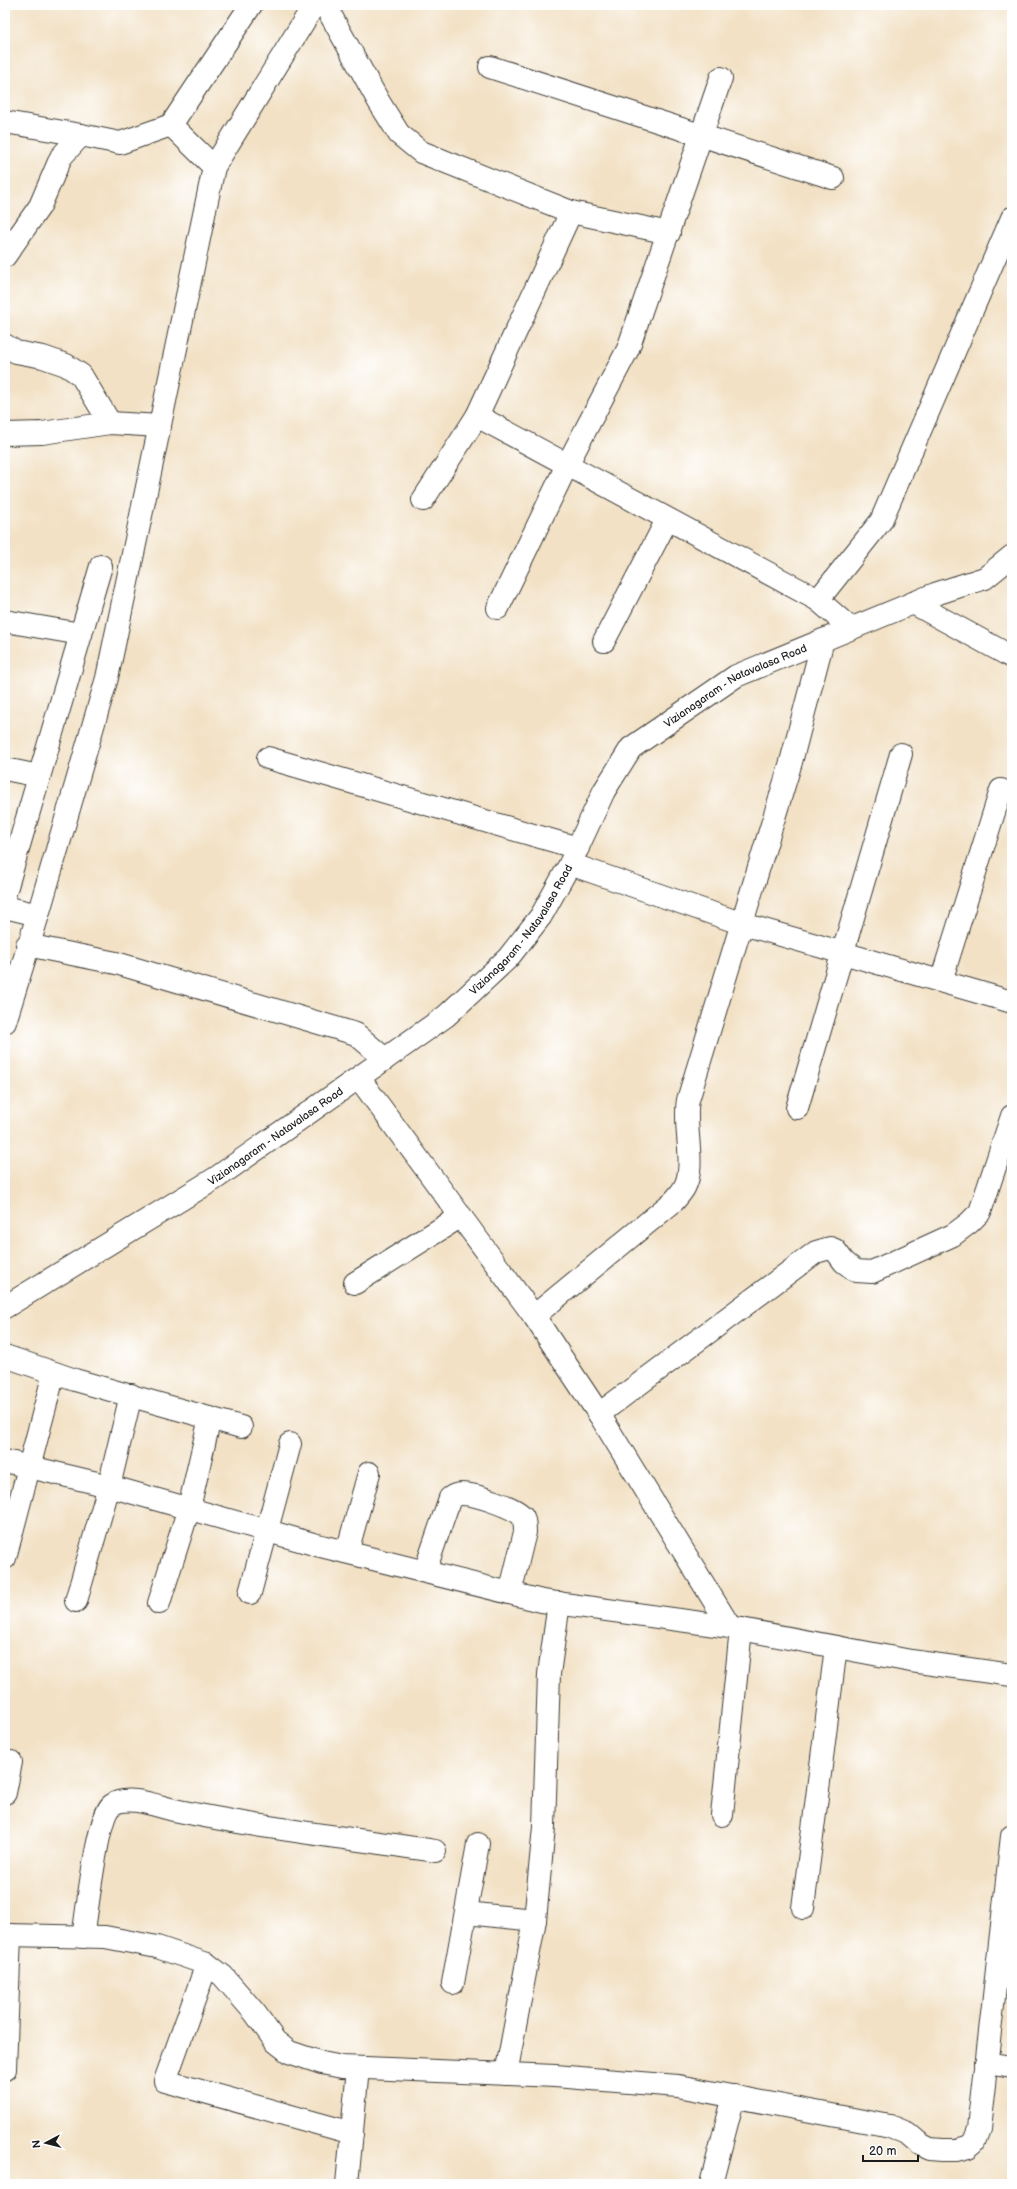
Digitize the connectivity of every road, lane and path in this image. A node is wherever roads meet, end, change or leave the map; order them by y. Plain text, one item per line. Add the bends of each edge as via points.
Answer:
1 (251, 5) edge
2 (314, 5) edge
3 (325, 5) edge
4 (490, 67) dead end
5 (721, 78) dead end
6 (5, 122) edge
7 (171, 125) junction
8 (81, 136) junction
9 (701, 137) junction
10 (214, 167) junction
11 (833, 178) dead end
12 (571, 212) junction
13 (1012, 218) edge
14 (668, 233) junction
15 (5, 256) edge
16 (5, 345) edge
17 (477, 416) junction
18 (110, 423) junction
19 (160, 426) junction
20 (5, 434) edge
21 (567, 465) junction
22 (423, 500) dead end
23 (667, 520) junction
24 (1012, 556) edge
25 (101, 566) dead end
26 (818, 600) junction
27 (912, 603) junction
28 (498, 608) dead end
29 (5, 621) edge
30 (850, 628) junction
31 (81, 634) junction
32 (824, 640) junction
33 (604, 641) dead end
34 (1012, 657) edge
35 (901, 754) dead end
36 (268, 758) dead end
37 (5, 769) edge
38 (39, 776) junction
39 (1001, 790) dead end
40 (574, 856) junction
41 (5, 893) edge
42 (5, 907) edge
43 (38, 915) junction
44 (743, 924) junction
45 (27, 946) junction
46 (842, 953) junction
47 (941, 981) junction
48 (1012, 1002) edge
49 (5, 1022) edge
50 (386, 1059) junction
51 (359, 1078) junction
52 (797, 1108) dead end
53 (1012, 1116) edge
54 (460, 1216) junction
55 (355, 1283) dead end
56 (5, 1307) edge
57 (534, 1316) junction
58 (5, 1356) edge
59 (54, 1373) junction
60 (131, 1395) junction
61 (599, 1414) junction
62 (210, 1418) junction
63 (241, 1427) dead end
64 (290, 1444) dead end
65 (5, 1461) edge
66 (30, 1467) junction
67 (369, 1473) dead end
68 (109, 1486) junction
69 (189, 1508) junction
70 (268, 1531) junction
71 (347, 1552) junction
72 (5, 1558) edge
73 (425, 1571) junction
74 (510, 1593) junction
75 (250, 1594) dead end
76 (76, 1601) dead end
77 (159, 1603) dead end
78 (558, 1603) junction
79 (736, 1628) junction
80 (836, 1647) junction
81 (1012, 1675) edge
82 (11, 1762) dead end
83 (5, 1794) edge
84 (722, 1815) dead end
85 (1012, 1836) edge
86 (478, 1844) dead end
87 (435, 1851) dead end
88 (803, 1908) dead end
89 (466, 1913) junction
90 (535, 1920) junction
91 (7, 1935) edge
92 (83, 1937) junction
93 (207, 1964) junction
94 (453, 1983) dead end
95 (986, 2063) junction
96 (1012, 2067) edge
97 (358, 2068) junction
98 (5, 2069) edge
99 (506, 2074) junction
100 (734, 2096) junction
101 (352, 2133) junction
102 (347, 2184) edge
103 (710, 2184) edge

1 - 7 street
2 - 10 street
3 - 12 street via 379,102 399,134 410,144 421,152
4 - 9 street
5 - 9 street
6 - 8 street
7 - 8 street via 120,143
7 - 10 street
8 - 15 street via 61,157 40,206
9 - 11 street
9 - 14 street
10 - 19 street
12 - 14 street
12 - 17 street
13 - 26 street via 881,521
14 - 21 street via 628,349
16 - 18 street via 16,352 66,365 81,375
17 - 21 street
17 - 22 street
18 - 19 street
18 - 20 street via 42,433
19 - 43 street via 107,678
21 - 23 street
21 - 28 street
23 - 26 street
23 - 33 street
24 - 27 street, Vizianagaram - Natavalasa Road via 985,578
25 - 31 street
26 - 30 street
27 - 30 street, Vizianagaram - Natavalasa Road
27 - 34 street
29 - 31 street
30 - 32 street, Vizianagaram - Natavalasa Road
31 - 38 street
32 - 40 street, Vizianagaram - Natavalasa Road via 736,676 630,748 604,791
32 - 44 street via 792,762
35 - 46 street
36 - 40 street
37 - 38 street
38 - 41 street
39 - 47 street
40 - 44 street
40 - 50 street, Vizianagaram - Natavalasa Road via 541,916 508,958 446,1016
42 - 43 street
43 - 45 street
44 - 46 street
44 - 57 street via 688,1100 685,1119 689,1147 686,1186 674,1201
45 - 49 street
45 - 50 street via 116,963 356,1034
46 - 47 street
46 - 52 street
47 - 48 street
50 - 51 street, Vizianagaram - Natavalasa Road
51 - 54 street
51 - 56 street, Vizianagaram - Natavalasa Road via 216,1178
53 - 61 street via 980,1212 958,1231 872,1272 856,1272 830,1248 816,1252
54 - 55 street
54 - 57 street
57 - 61 street
58 - 59 street
59 - 60 street
59 - 66 street
60 - 62 street
60 - 68 street
61 - 79 street
62 - 63 street
62 - 69 street
64 - 70 street
65 - 66 street
66 - 68 street
66 - 72 street
67 - 71 street
68 - 69 street
68 - 76 street
69 - 70 street
69 - 77 street
70 - 71 street
70 - 75 street
71 - 73 street
73 - 74 street
73 - 74 street via 450,1498 456,1494 476,1497 516,1510 525,1524
74 - 78 street
78 - 79 street
78 - 90 street via 549,1674 544,1827
79 - 80 street
79 - 84 street
80 - 81 street via 911,1661
80 - 88 street
82 - 83 street
85 - 95 street
86 - 89 street
87 - 92 street via 120,1801 111,1805 105,1815
89 - 90 street
89 - 94 street
90 - 99 street
91 - 92 street
91 - 98 street
92 - 93 street via 106,1937 157,1947
93 - 97 street via 223,1976 255,2013 275,2042 288,2052 322,2063
93 - 101 street via 165,2081
95 - 96 street
95 - 100 street via 979,2129 974,2142 968,2147 956,2150 930,2148 890,2126
97 - 99 street
97 - 101 street
99 - 100 street via 678,2086
100 - 103 street
101 - 102 street

